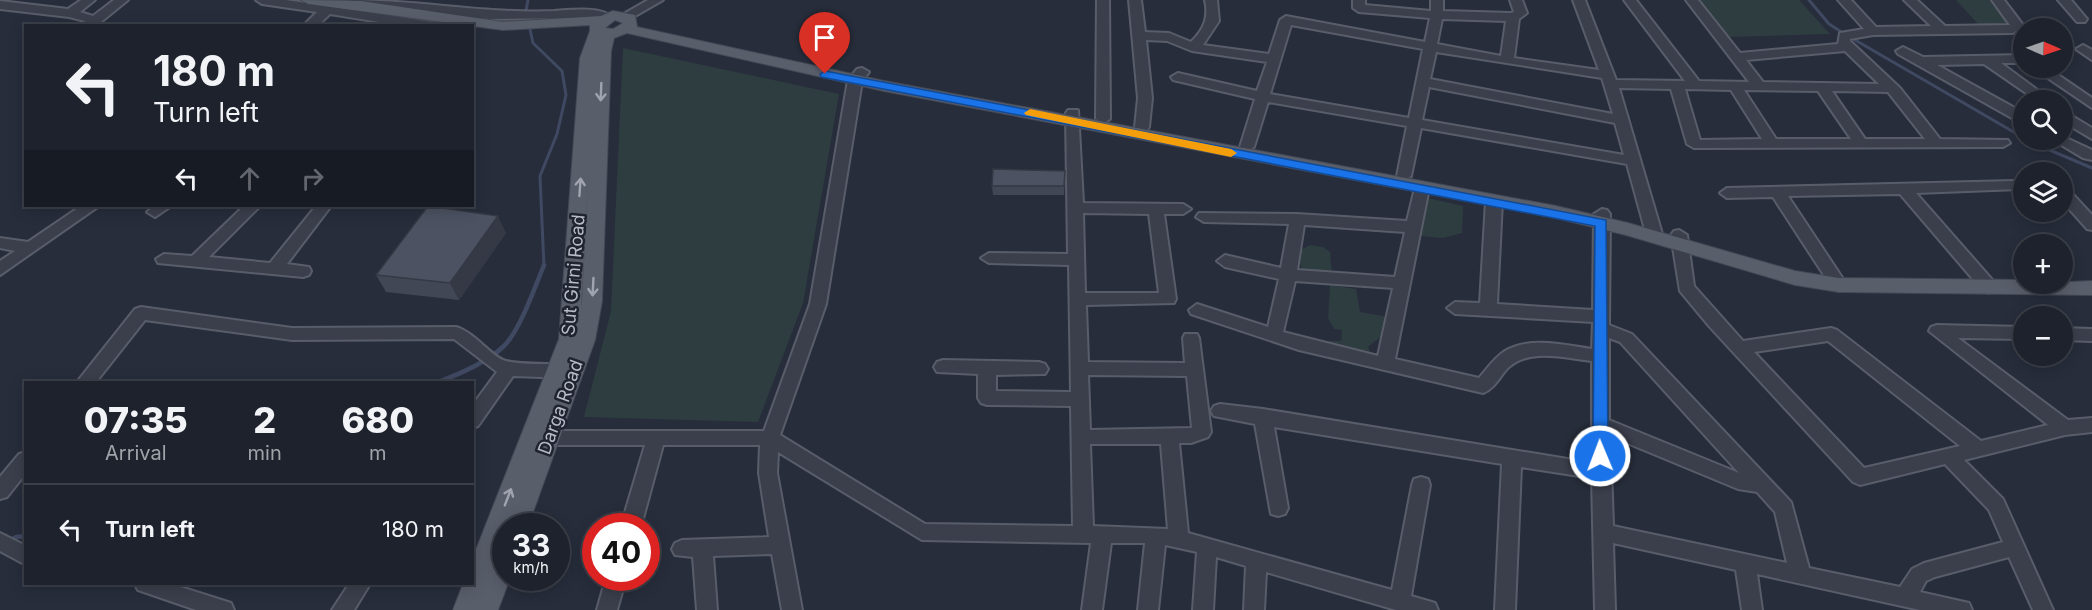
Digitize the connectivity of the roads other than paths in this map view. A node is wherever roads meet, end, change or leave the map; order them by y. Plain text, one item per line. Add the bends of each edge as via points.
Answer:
1 (89, 0) edge
2 (122, 0) edge
3 (262, 0) edge
4 (308, 0) edge
5 (657, 0) edge
6 (1103, 0) edge
7 (1135, 0) edge
8 (1211, 0) edge
9 (1359, 0) edge
10 (1516, 0) edge
11 (1579, 0) edge
12 (1630, 0) edge
13 (1692, 0) edge
14 (1844, 0) edge
15 (1910, 0) edge
16 (1998, 0) edge
17 (2064, 0) edge
18 (354, 3) edge
19 (0, 5) edge
20 (1437, 7) edge
21 (326, 11) junction
22 (70, 13) junction
23 (1513, 17) junction
24 (2082, 19) dead end
25 (628, 22) junction
26 (91, 23) edge
27 (544, 23) junction
28 (311, 24) edge
29 (441, 24) edge
30 (444, 24) edge
31 (602, 26) junction
32 (474, 29) edge
33 (1874, 32) junction
34 (1944, 32) junction
35 (1139, 36) junction
36 (1848, 39) junction
37 (1430, 45) junction
38 (1192, 47) junction
39 (1903, 51) dead end
40 (1737, 57) junction
41 (1275, 59) junction
42 (2013, 59) edge
43 (1987, 60) junction
44 (1507, 61) junction
45 (1921, 61) junction
46 (858, 76) junction
47 (1178, 77) dead end
48 (2054, 78) edge
49 (1609, 80) junction
50 (1423, 82) junction
51 (1677, 85) junction
52 (1695, 86) junction
53 (1735, 86) junction
54 (1759, 86) junction
55 (1822, 87) junction
56 (1891, 88) junction
57 (2030, 90) edge
58 (1264, 97) junction
59 (2092, 104) edge
60 (2013, 113) edge
61 (1073, 117) junction
62 (1103, 119) junction
63 (1622, 120) junction
64 (1415, 121) junction
65 (2073, 122) edge
66 (1143, 127) junction
67 (2092, 135) edge
68 (1771, 143) junction
69 (1861, 143) junction
70 (1936, 143) junction
71 (2003, 143) dead end
72 (1247, 147) junction
73 (2073, 147) edge
74 (2092, 155) edge
75 (1635, 161) junction
76 (1404, 176) junction
77 (2013, 186) edge
78 (1422, 188) junction
79 (1904, 189) junction
80 (1777, 192) junction
81 (1727, 193) dead end
82 (1494, 201) junction
83 (2073, 202) edge
84 (91, 207) edge
85 (251, 207) edge
86 (323, 207) edge
87 (1076, 208) junction
88 (1183, 208) dead end
89 (1156, 209) junction
90 (1204, 217) dead end
91 (1297, 219) junction
92 (1602, 219) junction
93 (2089, 219) edge
94 (1414, 227) junction
95 (1653, 232) junction
96 (1679, 240) junction
97 (0, 243) edge
98 (30, 248) junction
99 (989, 258) dead end
100 (164, 259) dead end
101 (1075, 260) junction
102 (1225, 261) dead end
103 (195, 262) junction
104 (275, 268) junction
105 (0, 269) edge
106 (303, 271) dead end
107 (1288, 275) junction
108 (2073, 276) edge
109 (2092, 276) edge
110 (2013, 277) edge
111 (1835, 279) junction
112 (1985, 281) junction
113 (1402, 283) junction
114 (2092, 288) edge
115 (1078, 299) junction
116 (1455, 308) dead end
117 (1197, 310) dead end
118 (1488, 310) junction
119 (1600, 322) junction
120 (2013, 333) edge
121 (2073, 334) edge
122 (2092, 335) edge
123 (1274, 336) junction
124 (1191, 338) dead end
125 (1739, 348) junction
126 (1600, 356) junction
127 (1385, 364) junction
128 (504, 366) junction
129 (943, 368) dead end
130 (987, 369) junction
131 (1039, 369) dead end
132 (1079, 369) junction
133 (565, 370) junction
134 (1194, 370) junction
135 (87, 381) edge
136 (1080, 399) junction
137 (1220, 411) dead end
138 (1263, 416) junction
139 (474, 418) edge
140 (1600, 424) junction
141 (2092, 425) edge
142 (2065, 428) junction
143 (1169, 436) junction
144 (1081, 437) junction
145 (540, 438) junction
146 (656, 438) junction
147 (770, 438) junction
148 (1978, 449) junction
149 (1949, 456) junction
150 (1512, 458) junction
151 (24, 461) edge
152 (1601, 472) junction
153 (1421, 484) dead end
154 (1761, 484) junction
155 (0, 491) edge
156 (1278, 508) dead end
157 (520, 513) edge
158 (635, 513) edge
159 (1602, 531) junction
160 (1093, 534) junction
161 (1156, 535) junction
162 (1179, 540) junction
163 (0, 541) edge
164 (781, 545) junction
165 (1207, 546) junction
166 (2015, 547) junction
167 (23, 556) edge
168 (1256, 560) junction
169 (1745, 563) junction
170 (1800, 574) junction
171 (148, 585) edge
172 (359, 585) edge
173 (493, 591) edge
174 (612, 591) edge
175 (1905, 598) junction
176 (1883, 601) edge
177 (1394, 604) edge
178 (224, 610) edge
179 (342, 610) edge
180 (465, 610) edge
181 (486, 610) edge
182 (607, 610) edge
183 (707, 610) edge
184 (792, 610) edge
185 (1092, 610) edge
186 (1148, 610) edge
187 (1203, 610) edge
188 (1254, 610) edge
189 (1428, 610) edge
190 (1505, 610) edge
191 (1605, 610) edge
192 (1752, 610) edge
193 (1962, 610) edge
194 (2043, 610) edge

1 - 22 street
2 - 26 street
3 - 21 street
4 - 18 main road
5 - 25 street
6 - 62 street
7 - 35 street
8 - 38 street via 1213,24 1208,34
9 - 20 street via 1359,8 1407,14
10 - 23 street via 1521,13
11 - 49 street
12 - 52 street
13 - 40 street
14 - 33 street
15 - 34 street
16 - 34 street via 2017,25 2013,29
17 - 24 street
18 - 27 street via 512,16
18 - 30 main road via 360,10
18 - 31 main road via 503,26 579,21
19 - 22 street
20 - 23 street
20 - 37 street
21 - 28 street
21 - 29 street
22 - 26 street
23 - 44 street
25 - 31 main road
25 - 46 main road
27 - 31 main road
27 - 32 main road via 504,33
31 - 133 main road, Sut Girni Road via 588,58 572,324
33 - 34 street
33 - 36 street
35 - 38 street via 1169,37
35 - 66 street via 1145,98
36 - 40 street
36 - 56 street
37 - 41 street via 1286,20
37 - 44 street
37 - 50 street
38 - 41 street
39 - 45 street
40 - 54 street
41 - 58 street
42 - 43 street
43 - 45 street
43 - 57 street
44 - 49 street
45 - 60 street
46 - 61 main road
46 - 147 street via 818,304
47 - 58 street
48 - 59 street
49 - 51 street
49 - 63 street
50 - 63 street
50 - 64 street
51 - 52 street
51 - 68 street via 1694,144
52 - 53 street
53 - 54 street
53 - 68 street
54 - 55 street
55 - 56 street
55 - 69 street
56 - 70 street
58 - 64 street
58 - 72 street
61 - 62 main road
61 - 78 main road
61 - 87 street
62 - 66 main road
63 - 75 street
64 - 75 street
64 - 76 street
65 - 67 street
66 - 72 main road
68 - 69 street
69 - 70 street
70 - 71 street
72 - 76 main road
73 - 74 street
75 - 95 street
76 - 92 main road
77 - 79 street
78 - 82 main road
78 - 94 street
79 - 80 street
79 - 112 street
80 - 81 street
80 - 111 street
82 - 92 main road
82 - 118 street
83 - 93 street
84 - 98 street
85 - 103 street
86 - 104 street
87 - 89 street
87 - 101 street
88 - 89 street
89 - 115 street via 1168,299
90 - 91 street
91 - 94 street
91 - 107 street
92 - 95 main road
92 - 119 street
94 - 113 street
95 - 96 main road
96 - 111 main road via 1795,278
96 - 125 street via 1686,287
97 - 98 street
98 - 105 street
99 - 101 street
100 - 103 street
101 - 115 street
102 - 107 street
103 - 104 street
104 - 106 street
107 - 113 street
107 - 123 street
108 - 109 main road
110 - 112 main road
111 - 112 main road
112 - 114 main road
113 - 127 street
115 - 132 street
116 - 118 street
117 - 123 street
118 - 119 street
119 - 126 street
119 - 154 street via 1626,338
120 - 142 street via 1937,331
121 - 122 street
123 - 127 street
124 - 134 street
125 - 148 street via 1831,334
125 - 149 street via 1860,477
126 - 127 street via 1538,350 1517,352 1505,359 1483,386
126 - 140 street
128 - 133 street
128 - 135 street via 468,337 456,333 292,334 141,313
128 - 139 street
129 - 130 street
130 - 131 street
130 - 136 street via 987,398
132 - 134 street
132 - 136 street
133 - 145 main road, Sut Girni Road
134 - 143 street via 1202,432
136 - 144 street
137 - 138 street
138 - 150 street
138 - 156 street
140 - 152 street
140 - 154 street via 1745,483
141 - 142 street
142 - 148 street
143 - 144 street
143 - 162 street
144 - 160 street
145 - 146 street
145 - 157 main road, Darga Road
180 -> 145 main road, Sut Girni Road
146 - 147 street
146 - 158 street
147 - 160 street via 922,532
147 - 164 street via 768,473
148 - 149 street
149 - 166 street via 1996,505
150 - 152 street
150 - 190 street
151 - 155 street
152 - 159 street
153 - 177 street
154 - 170 street via 1784,508
159 - 169 street
159 - 191 street
160 - 161 street
160 - 185 street
161 - 162 street
161 - 186 street
162 - 165 street
163 - 167 street
164 - 183 street via 692,549
164 - 184 street
165 - 168 street
165 - 187 street
166 - 175 street via 1931,569 1919,575
166 - 194 street
168 - 177 street
168 - 188 street
169 - 170 street
169 - 192 street
170 - 176 street
171 - 178 street
172 - 179 street
173 - 181 main road
174 - 182 street
175 - 176 street
175 - 193 street
177 - 189 street

